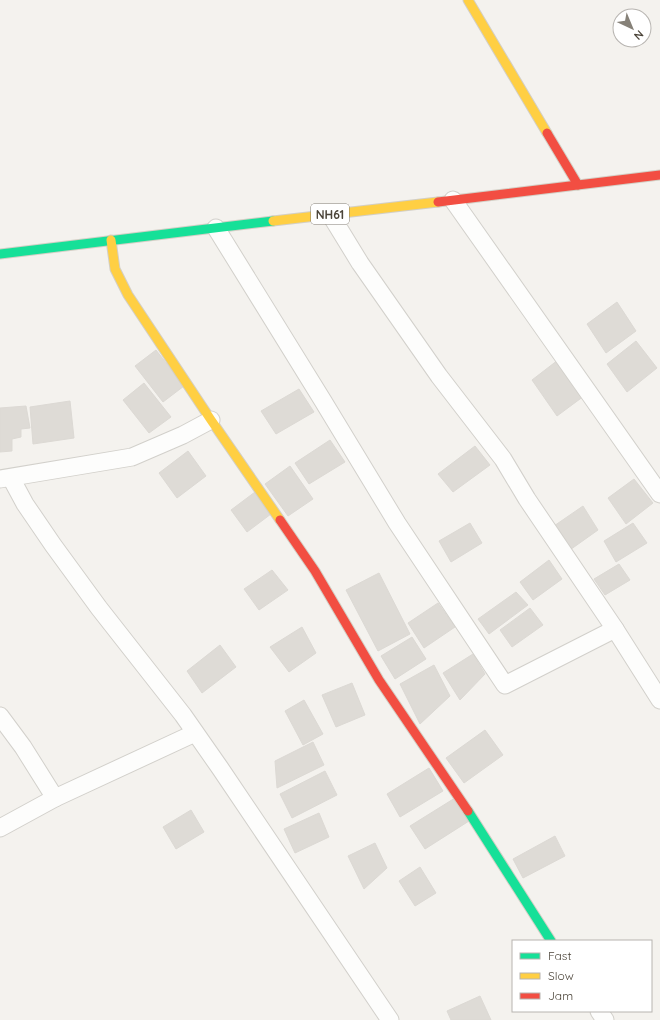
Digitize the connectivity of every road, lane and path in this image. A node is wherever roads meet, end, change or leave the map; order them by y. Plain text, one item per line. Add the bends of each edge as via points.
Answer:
1 (468, 0) edge
2 (660, 175) edge
3 (578, 185) junction
4 (453, 200) junction
5 (330, 214) junction
6 (216, 228) junction
7 (111, 240) junction
8 (0, 254) edge
9 (211, 420) junction
10 (5, 479) edge
11 (660, 494) edge
12 (615, 628) junction
13 (660, 700) edge
14 (0, 716) edge
15 (195, 733) junction
16 (55, 798) junction
17 (0, 828) edge
18 (550, 940) edge
19 (390, 1020) edge

1 - 3 main road
2 - 3 main road, NH61
3 - 4 main road, NH61
4 - 5 main road, NH61
4 - 11 street
5 - 6 main road, NH61
5 - 12 street via 360,263 503,460
6 - 7 main road, NH61
6 - 12 street via 397,523 504,685
7 - 8 main road, NH61
7 - 9 main road via 115,269 128,295
9 - 10 street via 132,457
9 - 18 main road via 315,571 379,680 466,807
10 - 15 street
12 - 13 street
14 - 16 street
15 - 16 street
15 - 19 street
16 - 17 street

